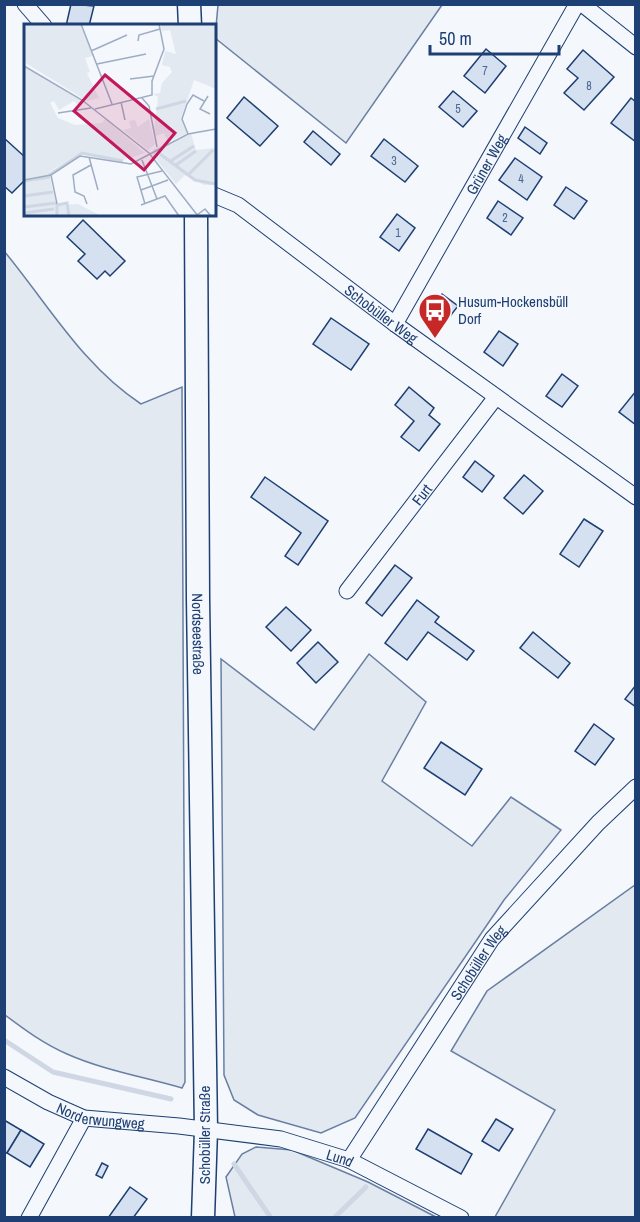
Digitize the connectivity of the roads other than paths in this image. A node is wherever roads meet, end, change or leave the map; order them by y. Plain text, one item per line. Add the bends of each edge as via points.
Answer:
1 (25, 4) edge
2 (189, 4) edge
3 (577, 4) edge
4 (582, 4) edge
5 (42, 24) edge
6 (190, 24) edge
7 (636, 47) edge
8 (216, 196) edge
9 (196, 216) edge
10 (395, 324) junction
11 (496, 397) junction
12 (636, 497) edge
13 (347, 591) dead end
14 (636, 788) edge
15 (204, 1053) joint
16 (4, 1077) edge
17 (84, 1118) junction
18 (206, 1130) junction
19 (349, 1160) junction
20 (29, 1218) edge
21 (202, 1218) edge
22 (461, 1218) edge

1 - 5 street
2 - 6 main road
3 - 10 street, Grüner Weg
4 - 7 street
8 - 10 street, Schobüller Weg via 238,205
9 - 15 main road, Nordseestraße
10 - 11 street, Schobüller Weg
11 - 12 street, Schobüller Weg
11 - 13 street, Furt
14 - 19 street, Schobüller Weg via 598,823 492,939
15 - 18 main road, Schobüller Straße
16 - 17 street, Norderwungweg
17 - 18 street, Norderwungweg
17 - 20 street
18 - 19 street, Lund via 280,1139
18 - 21 main road, Schobüller Straße
19 - 22 street, Lund

